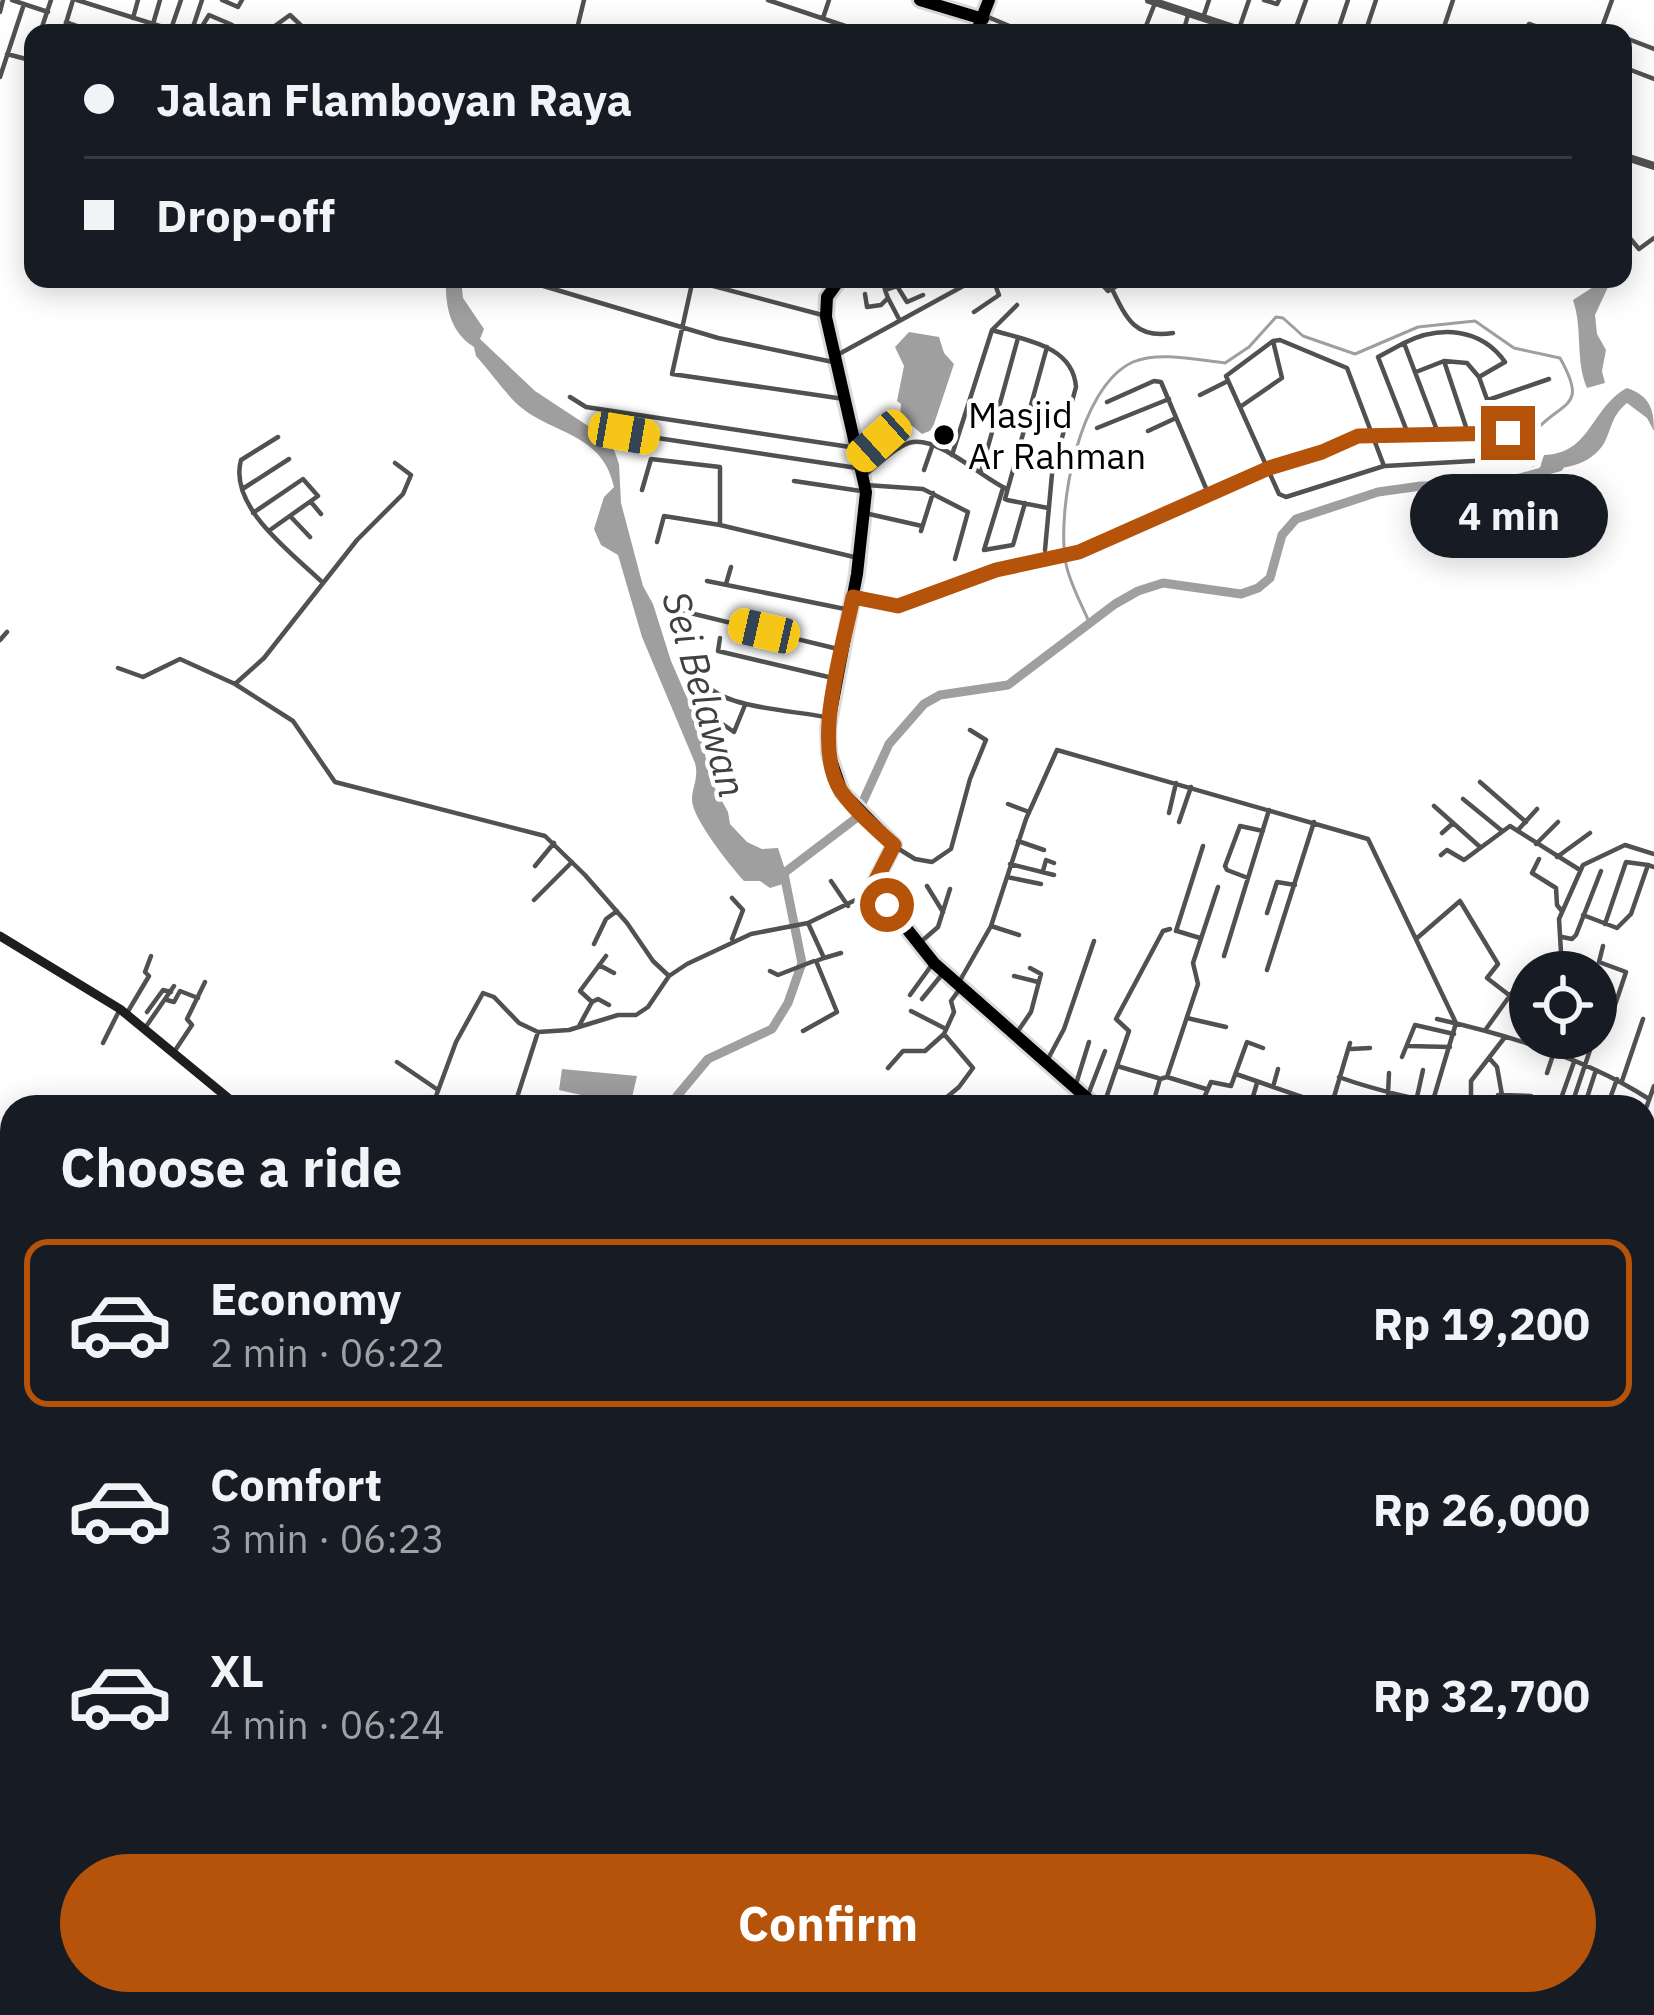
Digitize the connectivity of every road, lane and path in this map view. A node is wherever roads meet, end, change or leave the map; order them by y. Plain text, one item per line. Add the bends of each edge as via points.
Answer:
1 (8, 0) edge
2 (51, 0) edge
3 (75, 0) edge
4 (115, 0) edge
5 (138, 0) edge
6 (160, 0) edge
7 (222, 0) edge
8 (242, 0) edge
9 (768, 0) edge
10 (808, 0) edge
11 (829, 0) edge
12 (920, 0) edge
13 (942, 0) edge
14 (1209, 0) edge
15 (1264, 0) edge
16 (1279, 0) edge
17 (93, 2) edge
18 (1157, 2) edge
19 (24, 4) junction
20 (793, 4) edge
21 (112, 11) junction
22 (803, 11) junction
23 (0, 12) edge
24 (48, 12) junction
25 (1189, 13) junction
26 (982, 16) edge
27 (133, 18) junction
28 (823, 18) junction
29 (1203, 18) junction
30 (66, 22) joint
31 (43, 24) edge
32 (72, 24) edge
33 (153, 24) joint
34 (202, 24) edge
35 (230, 24) edge
36 (840, 24) edge
37 (1186, 24) edge
38 (1216, 24) edge
39 (8, 54) junction
40 (24, 58) edge
41 (0, 77) edge
42 (550, 288) edge
43 (690, 288) edge
44 (721, 288) edge
45 (834, 288) edge
46 (885, 288) edge
47 (894, 288) edge
48 (898, 288) edge
49 (960, 288) edge
50 (996, 288) edge
51 (1104, 288) edge
52 (1112, 289) joint
53 (865, 294) dead end
54 (886, 294) junction
55 (923, 295) dead end
56 (1017, 305) dead end
57 (974, 312) dead end
58 (826, 316) junction
59 (900, 321) junction
60 (682, 328) junction
61 (992, 330) junction
62 (1173, 333) dead end
63 (1018, 338) junction
64 (1273, 341) junction
65 (1404, 343) junction
66 (1047, 347) junction
67 (835, 360) junction
68 (1444, 362) junction
69 (1416, 372) junction
70 (1479, 377) junction
71 (1549, 379) dead end
72 (1226, 382) junction
73 (1200, 395) dead end
74 (570, 397) dead end
75 (844, 399) junction
76 (1168, 399) junction
77 (1488, 400) junction
78 (1107, 402) dead end
79 (1240, 407) junction
80 (1177, 418) junction
81 (899, 423) dead end
82 (1096, 428) dead end
83 (1498, 430) junction
84 (1148, 431) dead end
85 (1467, 432) junction
86 (624, 433) dead end
87 (1438, 433) junction
88 (1408, 434) junction
89 (1374, 436) junction
90 (278, 437) dead end
91 (932, 446) junction
92 (952, 455) junction
93 (289, 459) dead end
94 (395, 463) dead end
95 (1384, 466) junction
96 (1269, 468) junction
97 (924, 470) dead end
98 (863, 471) junction
99 (981, 472) junction
100 (794, 482) dead end
101 (244, 488) junction
102 (1005, 489) junction
103 (642, 490) dead end
104 (933, 493) junction
105 (1208, 494) junction
106 (1002, 499) junction
107 (311, 502) junction
108 (1025, 503) junction
109 (1048, 508) junction
110 (866, 513) junction
111 (253, 514) junction
112 (322, 514) dead end
113 (291, 517) junction
114 (720, 525) junction
115 (270, 530) junction
116 (310, 537) dead end
117 (657, 542) dead end
118 (1045, 550) dead end
119 (860, 558) junction
120 (956, 559) dead end
121 (731, 567) dead end
122 (707, 581) dead end
123 (322, 582) junction
124 (726, 584) junction
125 (852, 603) junction
126 (682, 611) dead end
127 (7, 632) dead end
128 (720, 638) dead end
129 (0, 640) edge
130 (844, 650) junction
131 (118, 668) dead end
132 (698, 674) dead end
133 (837, 679) junction
134 (235, 684) junction
135 (746, 703) junction
136 (830, 718) junction
137 (718, 721) dead end
138 (970, 730) dead end
139 (1480, 782) dead end
140 (1177, 783) junction
141 (1191, 787) junction
142 (1463, 799) dead end
143 (1008, 804) dead end
144 (1434, 806) dead end
145 (1537, 809) dead end
146 (1269, 810) junction
147 (1029, 812) junction
148 (1169, 812) dead end
149 (1179, 822) dead end
150 (1314, 822) junction
151 (1526, 822) junction
152 (1558, 822) dead end
153 (1452, 824) junction
154 (1501, 830) junction
155 (1518, 830) junction
156 (1263, 831) junction
157 (1442, 833) dead end
158 (1590, 833) dead end
159 (1018, 841) junction
160 (554, 843) junction
161 (1536, 844) junction
162 (894, 846) junction
163 (1204, 846) dead end
164 (1479, 846) junction
165 (1044, 850) dead end
166 (1654, 854) edge
167 (1441, 855) dead end
168 (1557, 857) junction
169 (1539, 859) dead end
170 (572, 862) junction
171 (1054, 862) dead end
172 (1010, 864) junction
173 (535, 866) dead end
174 (1651, 866) edge
175 (1580, 870) junction
176 (1043, 871) junction
177 (1601, 872) dead end
178 (1054, 875) dead end
179 (1007, 877) junction
180 (1248, 878) junction
181 (831, 881) dead end
182 (1041, 884) dead end
183 (1295, 885) junction
184 (928, 886) dead end
185 (1218, 887) dead end
186 (950, 889) dead end
187 (876, 890) junction
188 (732, 898) dead end
189 (534, 900) dead end
190 (848, 906) junction
191 (1561, 910) junction
192 (617, 911) junction
193 (944, 912) junction
194 (1267, 913) dead end
195 (1583, 915) junction
196 (808, 923) junction
197 (1605, 923) junction
198 (1160, 925) dead end
199 (991, 926) junction
200 (1173, 930) junction
201 (1019, 934) dead end
202 (0, 936) edge
203 (1559, 937) junction
204 (1200, 938) junction
205 (1416, 939) junction
206 (1094, 941) dead end
207 (732, 942) junction
208 (918, 943) junction
209 (594, 944) dead end
210 (1603, 946) dead end
211 (1558, 951) edge
212 (1602, 951) edge
213 (841, 953) dead end
214 (151, 956) dead end
215 (606, 956) dead end
216 (1224, 956) dead end
217 (820, 959) junction
218 (598, 965) junction
219 (939, 968) junction
220 (1030, 968) dead end
221 (1617, 969) edge
222 (1267, 970) dead end
223 (770, 971) dead end
224 (614, 974) dead end
225 (669, 976) junction
226 (1014, 976) dead end
227 (206, 982) dead end
228 (1039, 982) junction
229 (960, 985) junction
230 (910, 995) dead end
231 (1509, 995) joint
232 (198, 998) junction
233 (922, 999) dead end
234 (1617, 999) edge
235 (166, 1000) junction
236 (592, 1002) junction
237 (609, 1005) dead end
238 (129, 1008) junction
239 (910, 1011) dead end
240 (1187, 1018) junction
241 (1437, 1018) dead end
242 (1643, 1019) dead end
243 (148, 1021) junction
244 (1456, 1023) junction
245 (579, 1026) junction
246 (1226, 1027) dead end
247 (1486, 1029) junction
248 (802, 1031) dead end
249 (540, 1032) junction
250 (945, 1032) junction
251 (1454, 1034) junction
252 (1014, 1036) junction
253 (1504, 1037) junction
254 (1509, 1039) edge
255 (103, 1042) dead end
256 (1089, 1042) dead end
257 (1405, 1046) junction
258 (178, 1047) junction
259 (1450, 1047) junction
260 (1263, 1048) dead end
261 (1370, 1048) dead end
262 (1105, 1052) dead end
263 (1402, 1057) dead end
264 (1490, 1059) junction
265 (1551, 1059) edge
266 (1565, 1059) edge
267 (1587, 1059) edge
268 (397, 1062) dead end
269 (1046, 1062) junction
270 (1574, 1062) junction
271 (1117, 1066) junction
272 (1585, 1066) junction
273 (888, 1068) dead end
274 (1279, 1069) dead end
275 (1423, 1070) dead end
276 (1596, 1071) junction
277 (1389, 1073) dead end
278 (1547, 1073) dead end
279 (1235, 1074) junction
280 (1339, 1077) junction
281 (1163, 1078) junction
282 (1619, 1080) junction
283 (1257, 1082) junction
284 (1273, 1087) junction
285 (1074, 1089) junction
286 (1207, 1089) junction
287 (438, 1090) junction
288 (1388, 1094) junction
289 (227, 1095) edge
290 (436, 1095) edge
291 (518, 1095) edge
292 (949, 1095) edge
293 (1082, 1095) edge
294 (1098, 1095) edge
295 (1102, 1095) edge
296 (1157, 1095) edge
297 (1205, 1095) edge
298 (1253, 1095) edge
299 (1292, 1095) edge
300 (1334, 1095) edge
301 (1398, 1095) edge
302 (1418, 1095) edge
303 (1435, 1095) edge
304 (1471, 1095) edge
305 (1502, 1095) edge
306 (1562, 1095) edge
307 (1575, 1095) edge
308 (1588, 1095) edge
309 (1612, 1095) edge
310 (1643, 1095) edge

1 - 19 street
1 - 23 street
2 - 24 street
3 - 17 street
3 - 30 street
4 - 21 street
5 - 27 street
6 - 33 street
7 - 8 street via 238,7
9 - 20 street
10 - 22 street
11 - 28 street
12 - 26 main road
13 - 26 main road
14 - 29 street
15 - 16 street
17 - 21 street
18 - 25 street
19 - 24 street
19 - 39 street
20 - 22 street
21 - 27 street
22 - 28 street
24 - 31 street
25 - 29 street
25 - 37 street
27 - 33 street
28 - 36 street
29 - 38 street
30 - 32 street
34 - 35 street via 209,15
39 - 40 street
39 - 41 street
42 - 60 street
43 - 60 street
44 - 58 street
45 - 58 main road
46 - 54 street
47 - 54 street
48 - 55 street via 907,302
49 - 59 street
50 - 57 street via 999,295
51 - 52 street
52 - 62 street via 1146,334
53 - 54 street via 868,308
54 - 59 street
56 - 61 street
58 - 67 main road
59 - 67 street
60 - 67 street
60 - 75 street via 672,374
61 - 63 street
61 - 92 street
63 - 66 street
63 - 99 street
64 - 72 street via 1230,370
64 - 79 street via 1282,378
64 - 89 street via 1347,368
65 - 69 street
65 - 70 street via 1450,332 1483,339 1504,365
65 - 88 street via 1378,357
66 - 102 street
66 - 109 street via 1076,380
67 - 75 main road
68 - 69 street
68 - 70 street via 1468,363
68 - 85 street
69 - 87 street
70 - 77 street
71 - 77 street
72 - 73 street
72 - 79 street
74 - 98 street
75 - 98 main road
76 - 78 street via 1158,380
76 - 80 street
76 - 82 street
77 - 83 street
79 - 96 street
80 - 84 street
80 - 105 street
81 - 98 street
83 - 85 street
83 - 95 street via 1509,438 1500,457
85 - 87 street
86 - 98 street
87 - 88 street
88 - 89 street
89 - 95 street
89 - 96 street
90 - 101 street via 239,462
91 - 92 street
91 - 97 street
91 - 98 street via 911,442
92 - 99 street
93 - 101 street
94 - 123 street via 411,476 403,494
95 - 96 street via 1286,497
96 - 105 street
98 - 100 street
98 - 104 street
98 - 110 main road
99 - 102 street
101 - 111 street
102 - 106 street
103 - 114 street via 651,459 720,467
104 - 110 street via 922,528
104 - 120 street via 969,515
105 - 125 street via 1074,553 996,570 898,606
106 - 108 street
106 - 108 street via 986,551 1013,545
107 - 111 street via 318,494 303,479
107 - 112 street
107 - 113 street
108 - 109 street
109 - 118 street
110 - 119 main road
111 - 115 street
113 - 115 street
113 - 116 street
114 - 117 street via 664,516
114 - 119 street
115 - 123 street
119 - 125 main road
121 - 124 street
122 - 124 street
123 - 134 street
124 - 125 street
125 - 130 main road
126 - 130 street
127 - 129 street
128 - 133 street via 718,651
130 - 133 main road
131 - 134 street via 142,677 185,660
132 - 135 street via 711,689
133 - 136 main road
134 - 160 street via 293,722 334,782
135 - 136 street
135 - 137 street via 734,732
136 - 162 main road via 842,792
138 - 162 street via 986,740 951,849 925,862
139 - 151 street
140 - 141 street
140 - 147 street via 1057,750
140 - 148 street
141 - 146 street
141 - 149 street
142 - 154 street
143 - 147 street
144 - 153 street
145 - 151 street
146 - 150 street
146 - 156 street
147 - 159 street
150 - 183 street
150 - 205 street via 1368,839
151 - 155 street
152 - 161 street
153 - 157 street
153 - 164 street
154 - 155 street
154 - 164 street
155 - 161 street
156 - 180 street
156 - 180 street via 1240,826 1226,866
158 - 168 street
159 - 165 street
159 - 172 street
160 - 170 street
160 - 173 street
161 - 168 street
162 - 187 main road
163 - 200 street
164 - 167 street via 1461,861 1448,850
166 - 175 street via 1625,845
168 - 175 street
169 - 191 street via 1532,873 1557,889
170 - 189 street
170 - 192 street
171 - 176 street via 1046,860
172 - 176 street
172 - 179 street
174 - 197 street via 1626,920 1617,928
174 - 197 street via 1626,862
175 - 191 street
176 - 178 street
177 - 195 street
179 - 182 street
179 - 199 street
180 - 216 street
181 - 190 street
183 - 194 street via 1277,882
183 - 222 street
184 - 193 street
185 - 204 street
186 - 193 street
187 - 190 street
187 - 208 main road
188 - 207 street via 743,910
190 - 196 street
191 - 203 street
192 - 209 street
192 - 225 street
193 - 208 street
195 - 197 street
195 - 203 street via 1574,938
196 - 207 street
196 - 217 street
198 - 200 street
199 - 201 street
199 - 229 street
200 - 204 street
200 - 271 street via 1163,932 1116,1019 1129,1029
202 - 238 main road
203 - 211 street
204 - 240 street via 1193,963 1200,978
205 - 231 street via 1460,901 1498,964 1487,978
205 - 244 street
206 - 269 street
207 - 225 street
208 - 219 main road
210 - 212 street
213 - 217 street
214 - 238 street
215 - 218 street
217 - 223 street
217 - 248 street via 837,1012
218 - 224 street
218 - 236 street via 580,991
219 - 229 main road
219 - 230 street
219 - 233 street
220 - 228 street via 1041,973
221 - 234 street via 1626,972
225 - 245 street via 643,1012
226 - 228 street
227 - 232 street
228 - 252 street
229 - 250 street
229 - 252 main road
231 - 247 street
232 - 235 street via 180,991 174,1002
232 - 258 street
235 - 243 street
235 - 243 street via 172,989 163,990
236 - 237 street
236 - 245 street
238 - 243 main road
238 - 255 street
239 - 250 street
240 - 246 street
240 - 281 street
241 - 244 street
242 - 282 street
243 - 258 main road
244 - 247 street
244 - 251 street
245 - 249 street
247 - 253 street
249 - 287 street via 478,995
249 - 291 street
250 - 273 street
250 - 292 street via 973,1068
251 - 257 street via 1415,1025
251 - 259 street
252 - 269 main road
253 - 254 street
253 - 264 street
256 - 285 street
257 - 259 street
257 - 263 street
258 - 289 main road
259 - 303 street
260 - 279 street via 1246,1042
261 - 280 street via 1351,1046
262 - 294 street
264 - 304 street via 1471,1081
264 - 305 street
265 - 278 street
266 - 270 street
267 - 272 street
268 - 287 street
269 - 285 main road
270 - 272 street
270 - 306 street
271 - 281 street
271 - 295 street
272 - 276 street
272 - 307 street
274 - 284 street
275 - 302 street
276 - 282 street
276 - 308 street
277 - 288 street
279 - 283 street
279 - 286 street via 1229,1087 1210,1082
280 - 288 street
280 - 300 street
281 - 286 street
281 - 296 street
282 - 309 street
282 - 310 street
283 - 284 street
283 - 298 street
284 - 299 street
285 - 293 main road
286 - 297 street
287 - 290 street
288 - 301 street

